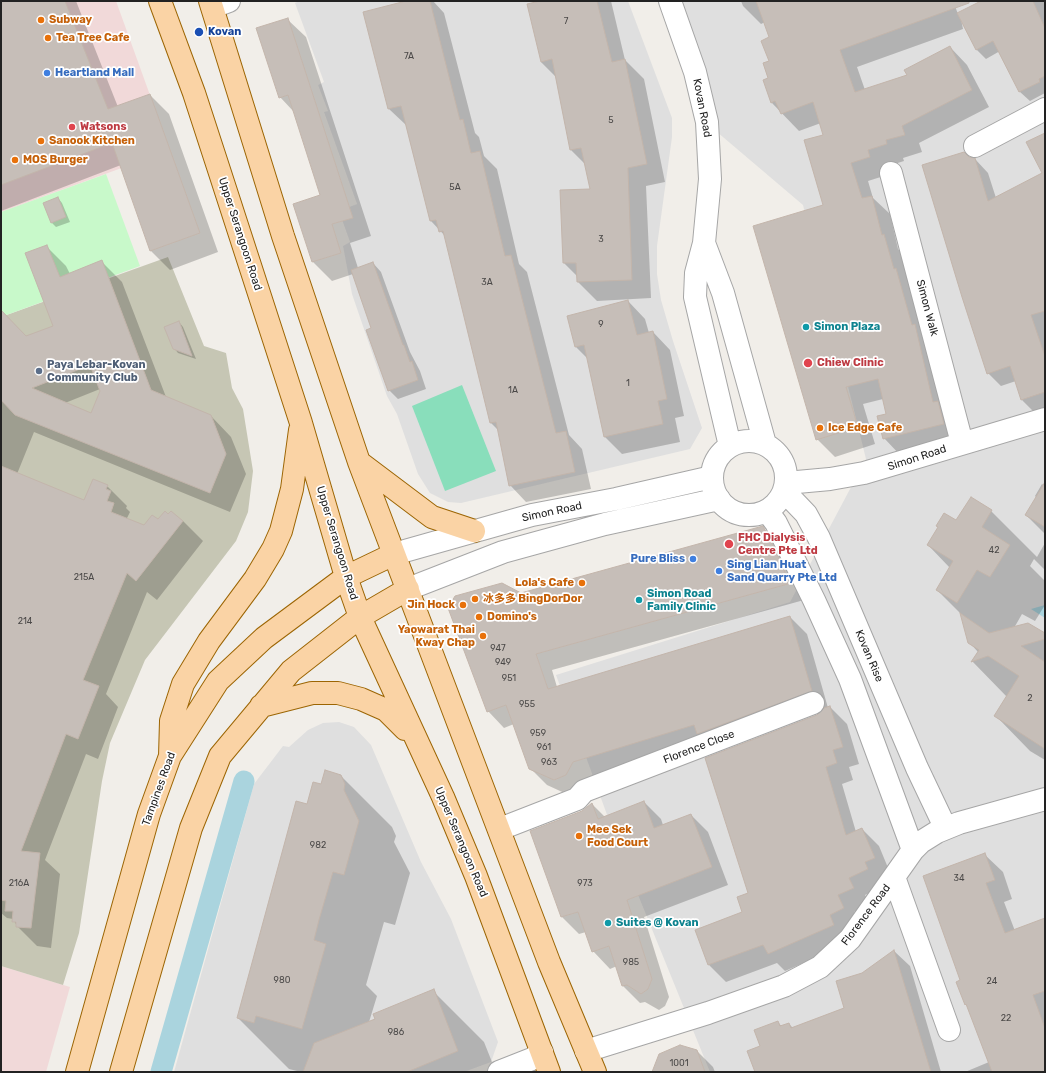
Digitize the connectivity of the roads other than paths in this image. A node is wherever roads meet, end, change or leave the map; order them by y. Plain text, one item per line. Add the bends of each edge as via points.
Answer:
1 (160, 1) edge
2 (670, 1) edge
3 (217, 3) edge
4 (1045, 108) edge
5 (975, 146) dead end
6 (891, 173) dead end
7 (704, 243) junction
8 (1045, 419) edge
9 (301, 423) junction
10 (962, 443) junction
11 (764, 444) junction
12 (730, 446) junction
13 (360, 462) junction
14 (712, 476) junction
15 (830, 479) junction
16 (785, 487) junction
17 (719, 499) junction
18 (767, 511) junction
19 (812, 524) junction
20 (474, 531) junction
21 (394, 554) junction
22 (346, 577) junction
23 (408, 589) junction
24 (360, 617) junction
25 (813, 703) dead end
26 (261, 706) junction
27 (415, 739) junction
28 (170, 756) junction
29 (1045, 800) edge
30 (497, 822) junction
31 (945, 827) junction
32 (913, 850) junction
33 (894, 877) junction
34 (949, 1030) dead end
35 (586, 1051) junction
36 (545, 1062) edge
37 (77, 1072) edge
38 (121, 1072) edge
39 (500, 1072) edge
40 (595, 1072) edge

1 - 9 main road, Upper Serangoon Road via 194,93
2 - 7 street, Kovan Road via 695,72 707,122 710,179
3 - 13 main road via 283,236
4 - 5 street
6 - 10 street, Simon Walk
7 - 11 street, Kovan Road via 723,293
7 - 12 street, Kovan Road via 696,273 695,297
8 - 10 street, Simon Road
9 - 22 main road, Upper Serangoon Road
9 - 28 main road via 292,489 281,531 273,550 255,579 209,640 183,684 171,720
10 - 15 street, Simon Road via 890,466
11 - 12 street via 742,441
11 - 16 street via 779,455 786,473
12 - 14 street via 718,458
13 - 20 main road via 432,517
13 - 21 main road
14 - 17 street
14 - 20 street, Simon Road via 616,499 532,515
15 - 16 street, Simon Road
15 - 19 street via 813,498 810,512
16 - 18 street via 779,500
16 - 19 street, Kovan Rise
17 - 18 street via 727,508 738,513 750,515
17 - 23 street via 606,524 503,552
18 - 32 street via 776,523 850,679
19 - 31 street, Kovan Rise
20 - 21 street, Simon Road
21 - 22 main road, Tampines Road
21 - 23 main road
22 - 24 main road, Upper Serangoon Road
22 - 28 main road, Tampines Road via 264,638 218,681
23 - 24 main road
23 - 30 main road
24 - 26 main road via 291,671
24 - 27 main road, Upper Serangoon Road
25 - 30 street, Florence Close via 584,791 574,788
26 - 27 main road via 312,693 338,693 386,710
26 - 38 main road via 220,756 190,828
27 - 36 main road, Upper Serangoon Road via 476,876
28 - 37 main road, Tampines Road via 148,814
29 - 31 street, Florence Road
30 - 35 main road via 549,962
31 - 32 street, Florence Road
32 - 33 street, Florence Road
33 - 34 street
33 - 35 street, Florence Road via 850,939 820,967 784,986
35 - 40 main road
36 - 39 street via 532,1059

